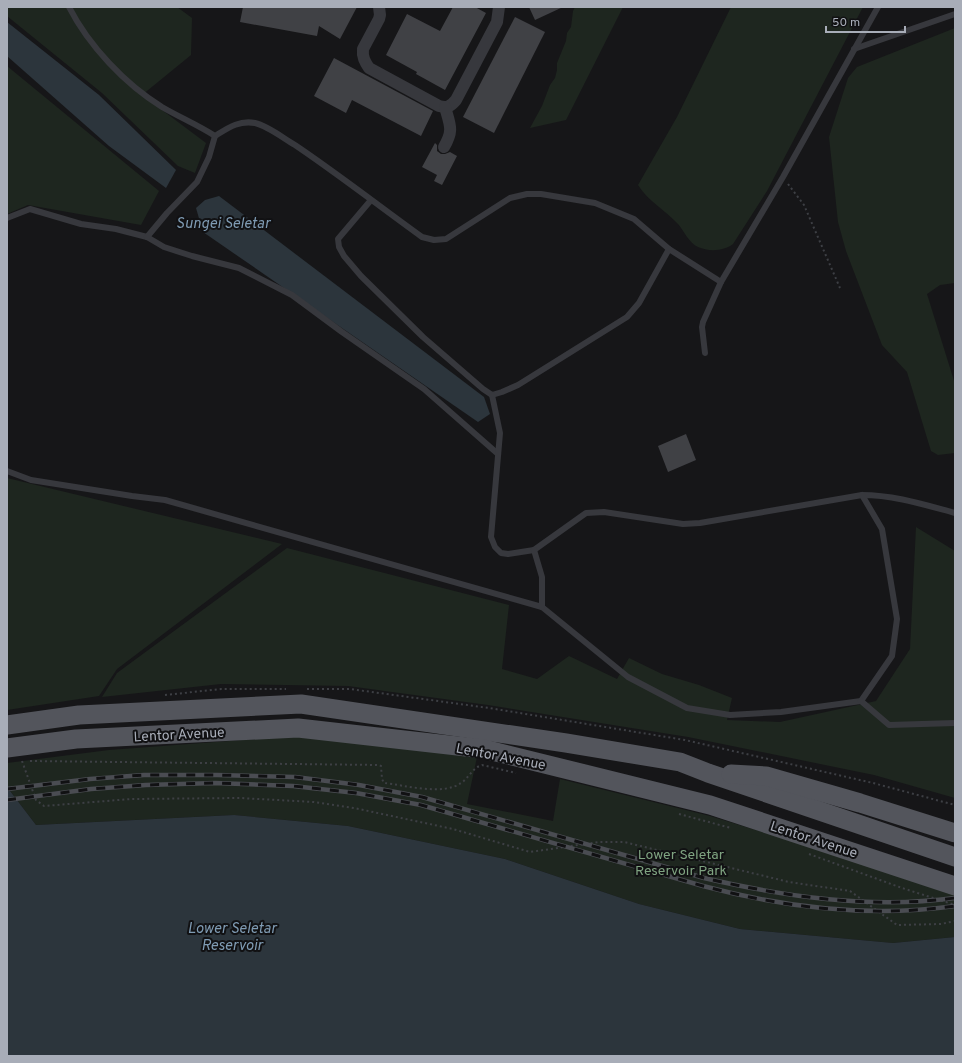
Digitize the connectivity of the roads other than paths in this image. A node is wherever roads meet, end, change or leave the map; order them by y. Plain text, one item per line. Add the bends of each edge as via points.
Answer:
1 (69, 7) edge
2 (379, 7) edge
3 (499, 7) edge
4 (878, 7) edge
5 (955, 14) edge
6 (854, 49) junction
7 (445, 107) junction
8 (215, 136) junction
9 (444, 147) dead end
10 (371, 200) junction
11 (7, 218) edge
12 (147, 237) junction
13 (669, 249) junction
14 (721, 282) junction
15 (705, 353) dead end
16 (492, 395) junction
17 (498, 454) junction
18 (7, 471) edge
19 (862, 495) junction
20 (955, 513) edge
21 (534, 550) junction
22 (542, 606) junction
23 (860, 701) junction
24 (955, 723) edge
25 (7, 725) edge
26 (7, 748) edge
27 (708, 773) junction
28 (917, 820) junction
29 (955, 828) edge
30 (955, 833) edge
31 (955, 857) edge
32 (955, 886) edge

1 - 8 lane via 102,56 130,83 162,107
2 - 7 street via 379,19 363,49 365,63 369,68
3 - 7 street via 497,22 459,94 451,106
4 - 6 lane
5 - 6 lane
6 - 14 lane
7 - 9 street via 451,131
8 - 10 lane via 234,124 255,123 275,132 316,159
8 - 12 lane via 209,157 197,182
10 - 13 lane via 422,237 434,240 446,239 510,198 542,194 595,203 634,218
10 - 16 lane via 338,239 339,248 361,276 423,337
11 - 12 lane via 30,210 81,224
12 - 17 lane via 164,247 239,268 292,295 424,389
13 - 14 lane
13 - 16 lane via 639,303 627,317 518,385
14 - 15 lane via 703,322
16 - 17 lane via 500,433
17 - 21 lane via 491,536 495,547 501,553 508,554
18 - 22 lane via 31,480 165,500
19 - 20 lane via 904,500
19 - 21 lane via 700,523 683,524 604,512 586,513
19 - 23 lane via 882,530 897,619 892,656
21 - 22 lane via 542,577
22 - 23 lane via 628,677 687,708 730,715 781,712
23 - 24 lane via 889,725
25 - 27 main road, Lentor Avenue via 79,715 301,704 680,762
26 - 32 main road, Lentor Avenue via 76,739 298,728 484,749 710,805
27 - 28 main road via 766,776
27 - 31 main road, Lentor Avenue
28 - 29 main road
28 - 30 main road

